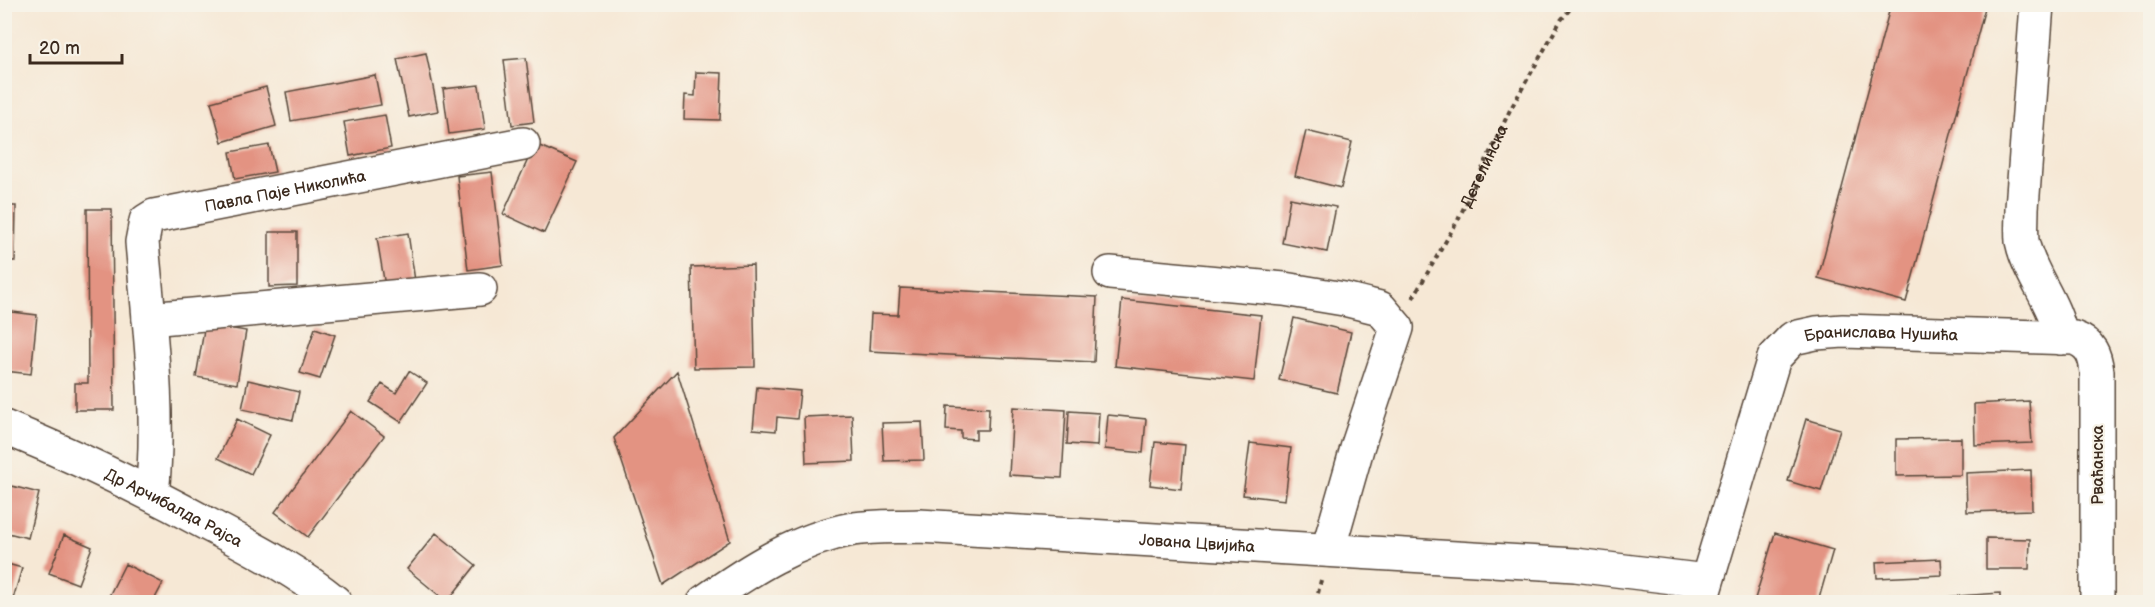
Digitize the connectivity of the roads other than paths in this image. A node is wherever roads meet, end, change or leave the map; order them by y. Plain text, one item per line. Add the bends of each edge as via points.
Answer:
1 (2037, 4) edge
2 (523, 144) dead end
3 (1110, 273) dead end
4 (480, 289) dead end
5 (149, 319) junction
6 (2067, 338) junction
7 (4, 427) edge
8 (152, 494) junction
9 (1328, 550) junction
10 (1703, 592) edge
11 (335, 603) edge
12 (704, 603) edge
13 (2097, 603) edge

1 - 6 street via 2022,241
2 - 5 street, Павла Паје Николића via 154,216 146,221 142,242
3 - 9 street via 1344,299 1380,309 1397,328
4 - 5 street
5 - 8 street, Павла Паје Николића via 155,426
6 - 10 street, Бранислава Нушића via 1843,331 1793,338 1774,358
6 - 13 street, Рваћанска via 2090,347 2097,372
7 - 8 street, Др Арчибалда Рајса
8 - 11 street, Др Арчибалда Рајса via 272,558
9 - 10 street, Јована Цвијића via 1575,565
9 - 12 street, Јована Цвијића via 919,526 855,529 785,552 739,577

